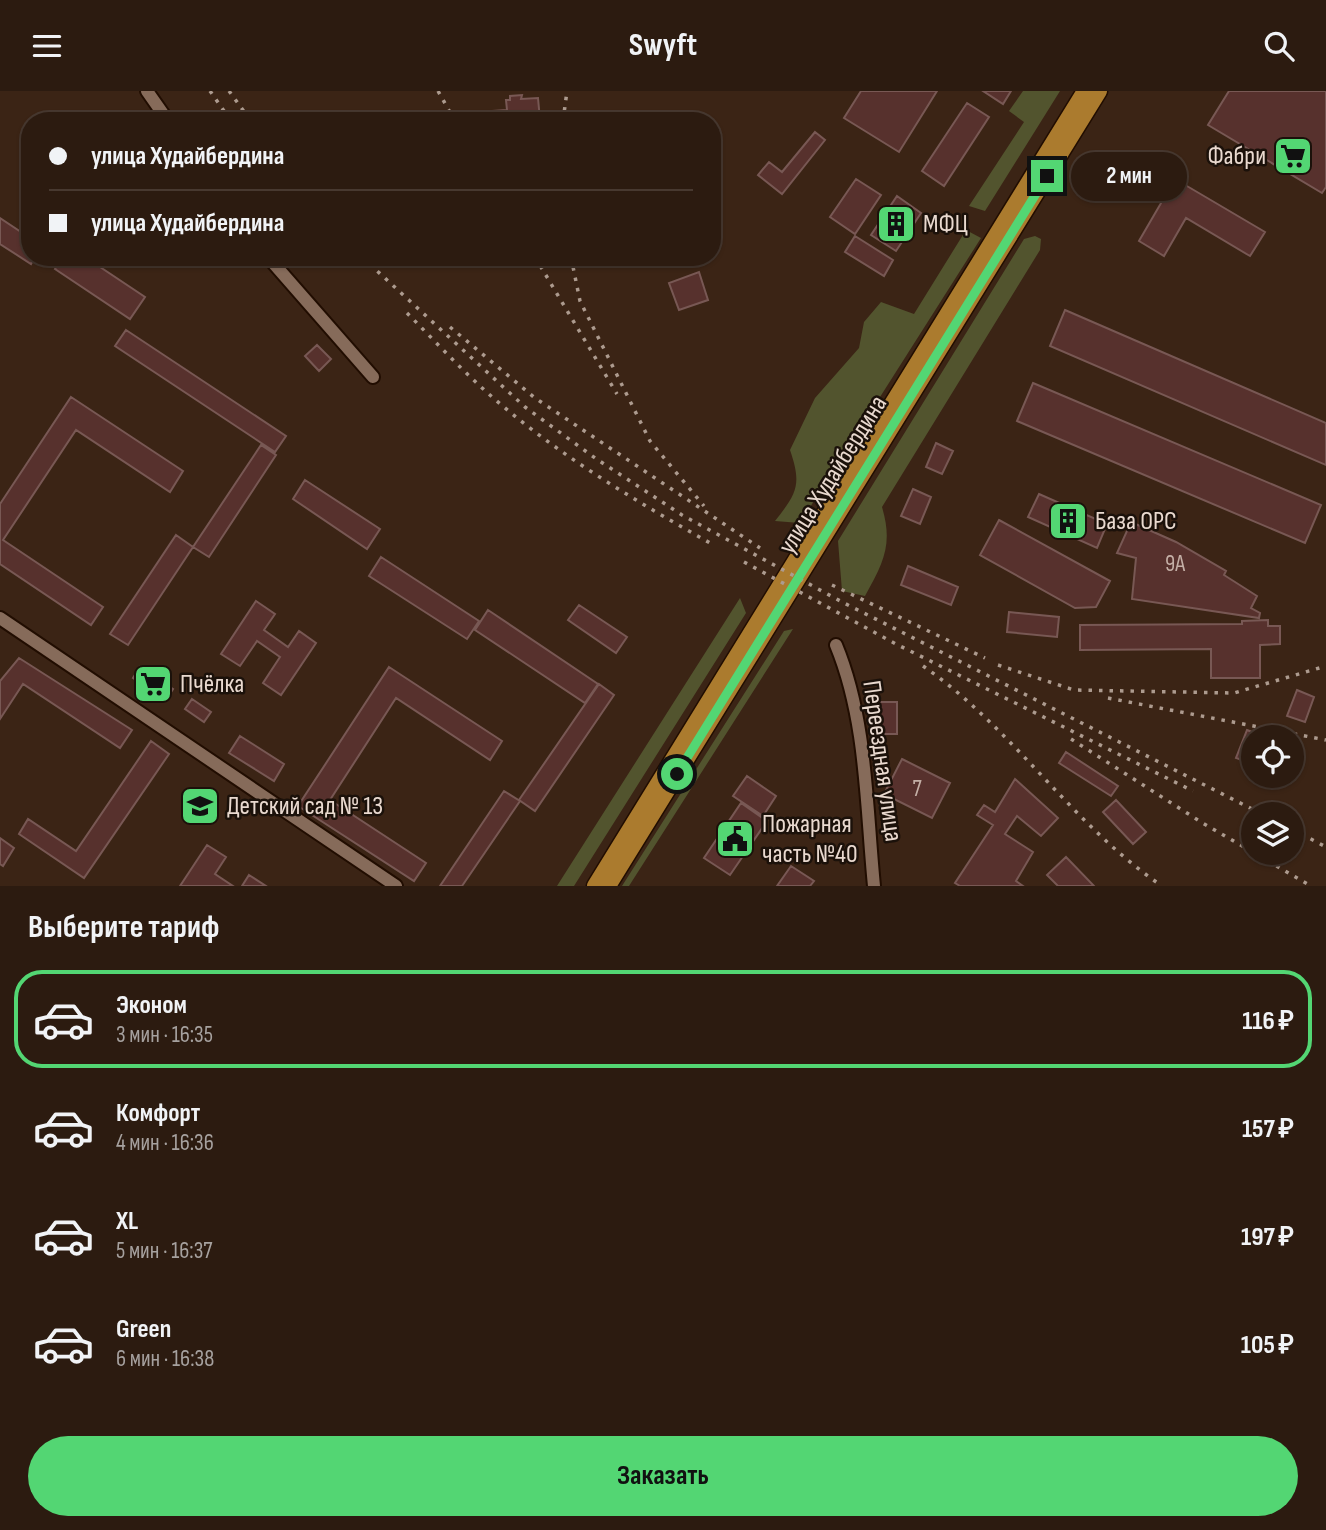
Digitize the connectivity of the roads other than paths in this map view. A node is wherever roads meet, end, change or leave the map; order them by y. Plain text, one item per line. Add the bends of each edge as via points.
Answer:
1 (148, 91) edge
2 (1085, 91) edge
3 (1100, 91) edge
4 (162, 112) edge
5 (276, 266) edge
6 (373, 377) dead end
7 (0, 618) edge
8 (836, 645) dead end
9 (600, 885) edge
10 (396, 886) edge
11 (874, 886) edge

1 - 4 street
2 - 9 main road, улица Худайбердина
3 - 9 main road, улица Худайбердина
5 - 6 street
7 - 10 street
8 - 11 street, Переездная улица via 858,717

